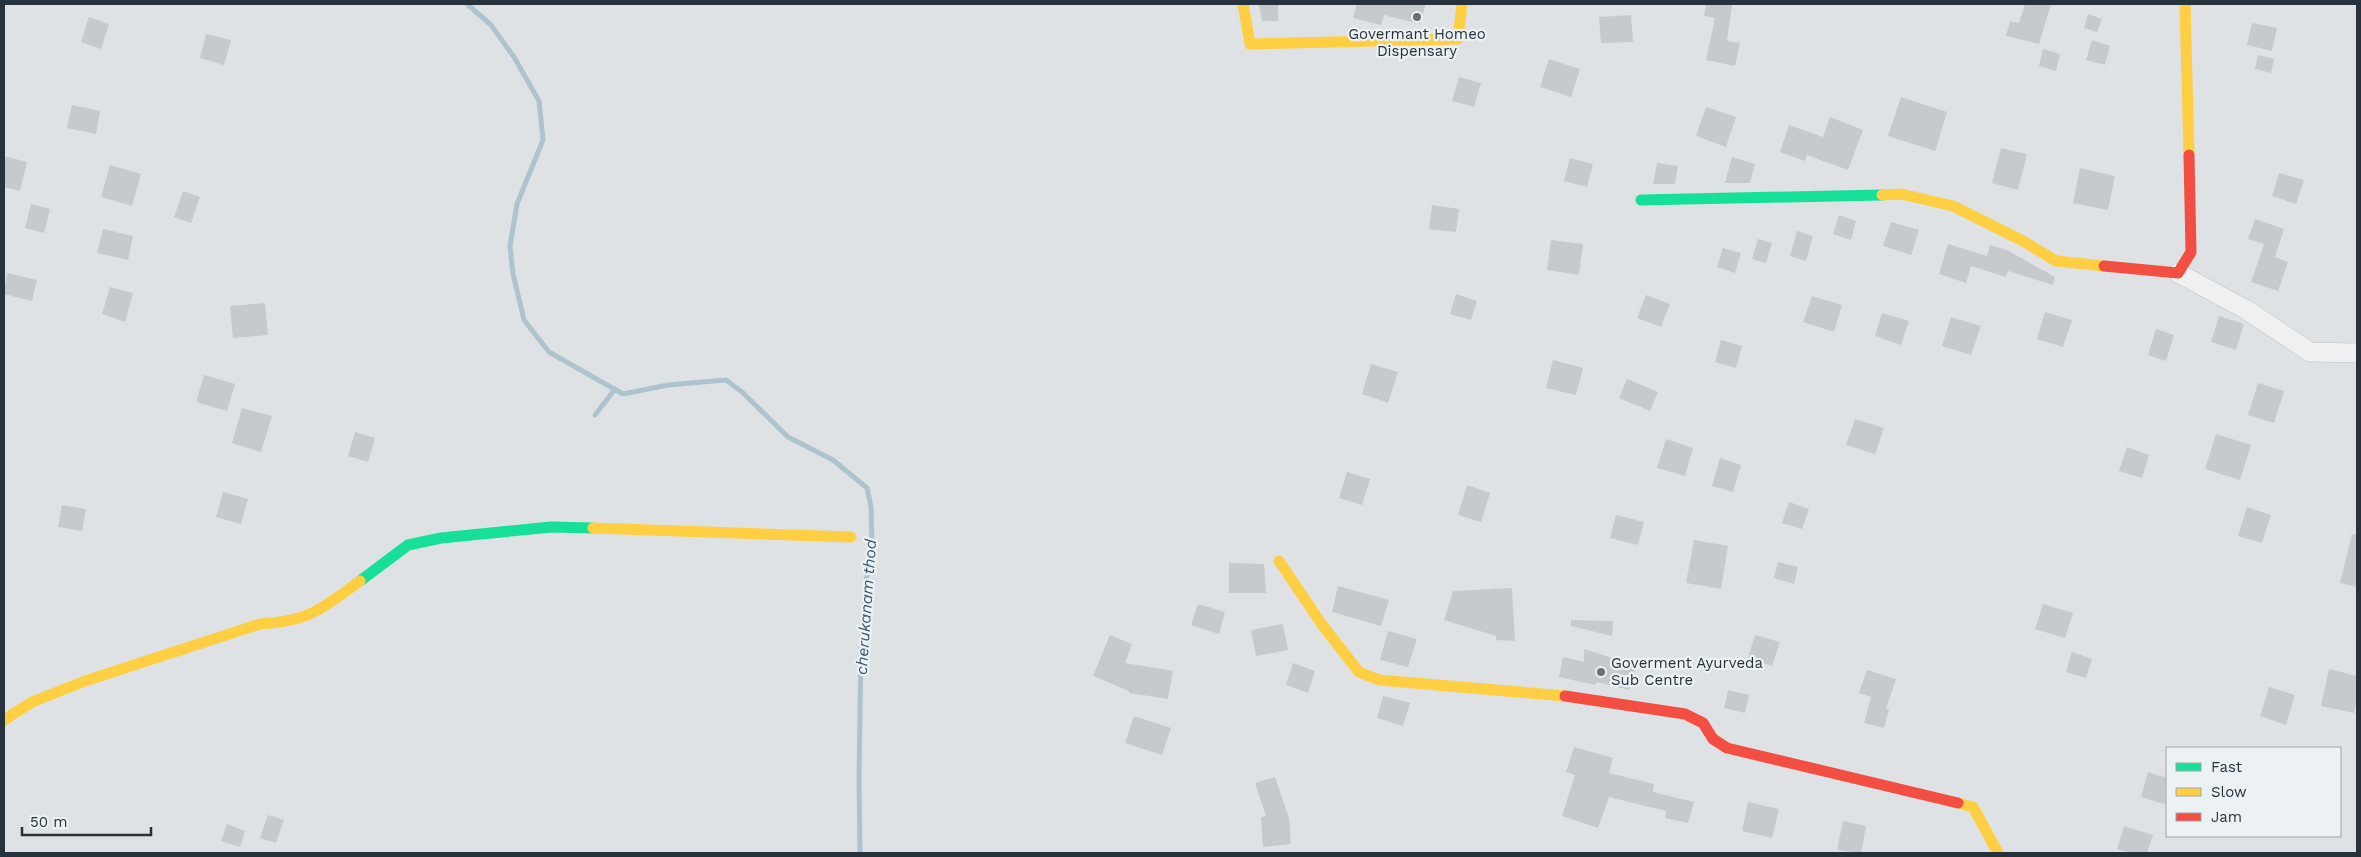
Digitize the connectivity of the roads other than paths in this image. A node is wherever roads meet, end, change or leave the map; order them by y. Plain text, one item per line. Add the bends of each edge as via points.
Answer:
1 (1243, 4) edge
2 (1462, 4) edge
3 (2185, 4) edge
4 (1641, 200) dead end
5 (2178, 272) junction
6 (2357, 353) edge
7 (851, 538) dead end
8 (1279, 561) dead end
9 (4, 720) edge
10 (1998, 853) edge

1 - 2 street via 1250,44 1458,39
3 - 5 street via 2191,252
4 - 5 street via 1901,194 1952,206 2056,261
5 - 6 street via 2245,309 2310,352
7 - 9 street via 551,527 408,545 319,611 290,622 260,624 85,681 32,702
8 - 10 street via 1359,672 1379,680 1572,697 1685,714 1703,723 1713,739 1727,748 1973,808

